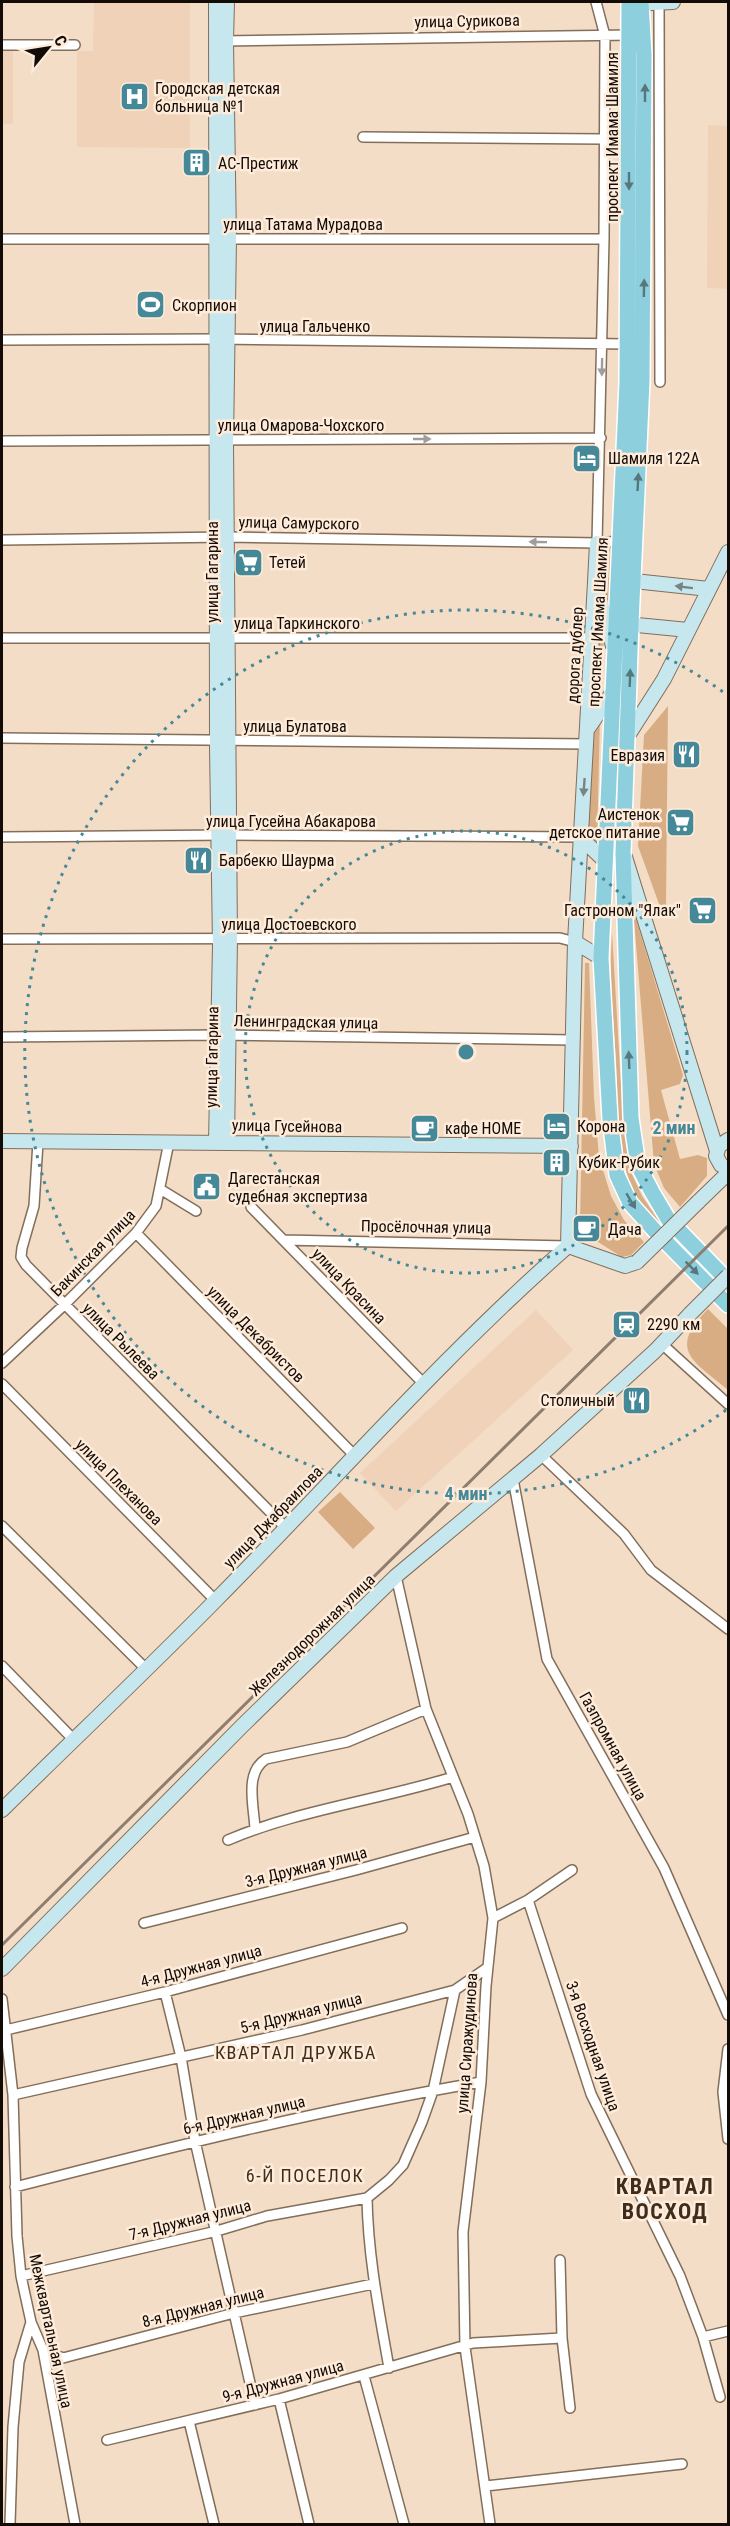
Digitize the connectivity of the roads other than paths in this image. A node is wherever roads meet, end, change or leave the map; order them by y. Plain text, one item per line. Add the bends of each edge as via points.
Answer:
1 (216, 2) edge
2 (227, 2) edge
3 (596, 2) edge
4 (659, 2) edge
5 (673, 2) edge
6 (635, 3) edge
7 (637, 35) junction
8 (605, 36) junction
9 (220, 41) junction
10 (2, 45) edge
11 (75, 45) dead end
12 (363, 137) dead end
13 (604, 139) junction
14 (2, 239) edge
15 (224, 239) junction
16 (604, 239) junction
17 (2, 340) edge
18 (222, 340) junction
19 (602, 344) junction
20 (627, 344) junction
21 (660, 382) dead end
22 (601, 438) junction
23 (2, 441) edge
24 (221, 441) junction
25 (223, 537) junction
26 (2, 540) edge
27 (620, 541) junction
28 (597, 543) junction
29 (729, 552) edge
30 (634, 581) junction
31 (595, 582) junction
32 (709, 589) junction
33 (615, 618) junction
34 (631, 623) junction
35 (688, 630) junction
36 (2, 638) edge
37 (223, 638) junction
38 (592, 638) junction
39 (614, 648) junction
40 (612, 693) junction
41 (588, 729) junction
42 (629, 734) junction
43 (2, 738) edge
44 (223, 740) junction
45 (588, 744) junction
46 (224, 835) junction
47 (2, 837) edge
48 (580, 837) junction
49 (623, 853) junction
50 (606, 861) junction
51 (624, 900) junction
52 (640, 901) junction
53 (2, 939) edge
54 (225, 939) junction
55 (575, 942) junction
56 (601, 958) junction
57 (224, 1036) junction
58 (2, 1037) edge
59 (573, 1040) junction
60 (706, 1119) junction
61 (728, 1140) edge
62 (2, 1141) edge
63 (38, 1142) junction
64 (169, 1142) junction
65 (221, 1142) junction
66 (571, 1146) junction
67 (723, 1163) edge
68 (159, 1189) junction
69 (251, 1207) dead end
70 (196, 1211) dead end
71 (135, 1233) junction
72 (283, 1240) junction
73 (568, 1246) junction
74 (729, 1276) edge
75 (729, 1281) edge
76 (64, 1305) junction
77 (729, 1305) edge
78 (662, 1344) junction
79 (2, 1363) edge
80 (2, 1384) edge
81 (425, 1385) junction
82 (729, 1404) edge
83 (542, 1455) junction
84 (355, 1456) junction
85 (513, 1479) junction
86 (2, 1526) edge
87 (286, 1528) junction
88 (396, 1576) junction
89 (216, 1600) junction
90 (729, 1629) edge
91 (2, 1666) edge
92 (146, 1669) junction
93 (426, 1709) junction
94 (74, 1739) junction
95 (453, 1777) junction
96 (2, 1810) edge
97 (255, 1829) junction
98 (475, 1837) junction
99 (228, 1840) dead end
100 (572, 1870) dead end
101 (528, 1900) junction
102 (493, 1918) junction
103 (144, 1923) dead end
104 (402, 1928) dead end
105 (487, 1968) junction
106 (2, 1969) edge
107 (455, 1990) junction
108 (165, 1992) junction
109 (2, 2000) edge
110 (729, 2015) edge
111 (6, 2030) junction
112 (729, 2049) edge
113 (181, 2057) junction
114 (481, 2082) junction
115 (433, 2091) junction
116 (13, 2095) junction
117 (729, 2139) edge
118 (195, 2141) junction
119 (15, 2187) junction
120 (367, 2198) junction
121 (217, 2231) junction
122 (560, 2260) dead end
123 (21, 2276) junction
124 (373, 2284) junction
125 (234, 2313) junction
126 (31, 2322) junction
127 (729, 2331) edge
128 (703, 2337) junction
129 (562, 2338) junction
130 (465, 2347) junction
131 (42, 2350) junction
132 (390, 2368) junction
133 (364, 2376) junction
134 (720, 2397) dead end
135 (279, 2399) junction
136 (255, 2405) junction
137 (570, 2408) dead end
138 (189, 2421) junction
139 (2, 2427) edge
140 (13, 2427) junction
141 (107, 2440) dead end
142 (682, 2464) dead end
143 (486, 2486) junction
144 (71, 2522) edge
145 (10, 2524) edge
146 (214, 2524) edge
147 (309, 2524) edge
148 (404, 2524) edge
149 (490, 2524) edge

1 - 9 main road, улица Гагарина
2 - 9 main road, улица Гагарина
3 - 8 street
4 - 5 main road
4 - 6 main road
4 - 21 street
6 - 7 main road, проспект Имама Шамиля
7 - 8 street, улица Сурикова
7 -> 20 main road, проспект Имама Шамиля
30 -> 7 main road, проспект Имама Шамиля via 643,336
8 - 9 street, улица Сурикова
8 - 13 street
9 - 15 main road, улица Гагарина
10 - 11 street
12 - 13 street
13 - 16 street
14 - 15 street, улица Татама Мурадова
15 - 16 street, улица Татама Мурадова
15 - 18 main road, улица Гагарина
16 - 19 street
17 - 18 street, улица Гальченко
18 - 19 street, улица Гальченко
18 - 24 main road, улица Гагарина
19 - 20 street, улица Гальченко
19 -> 22 street
20 - 27 main road, проспект Имама Шамиля
24 -> 22 street, улица Омарова-Чохского
22 - 28 street
23 - 24 street, улица Омарова-Чохского
24 - 25 main road, улица Гагарина
25 - 26 street, улица Самурского
28 -> 25 street, улица Самурского
25 - 37 main road, улица Гагарина
27 - 28 street, улица Самурского
27 - 33 main road, проспект Имама Шамиля
28 - 31 main road, дорога дублер
29 - 32 main road
32 -> 30 main road
30 - 34 main road, проспект Имама Шамиля
31 - 38 main road, дорога дублер
31 - 39 main road
32 - 35 main road
33 - 34 main road
33 - 39 main road, проспект Имама Шамиля
34 - 35 main road
42 -> 34 main road, проспект Имама Шамиля
35 - 42 main road via 664,679
36 - 37 street, улица Таркинского
37 - 38 street, улица Таркинского
37 - 44 main road, улица Гагарина
38 - 41 main road, дорога дублер
39 - 40 main road, проспект Имама Шамиля
40 - 41 main road
40 - 50 main road, проспект Имама Шамиля
41 - 45 main road, проспект Имама Шамиля
42 - 49 main road, проспект Имама Шамиля
43 - 44 street, улица Булатова
44 - 45 street, улица Булатова
44 - 46 main road, улица Гагарина
45 -> 48 main road, проспект Имама Шамиля
46 - 47 street, улица Гусейна Абакарова
46 - 48 street, улица Гусейна Абакарова
46 - 54 main road, улица Гагарина
48 - 50 main road
48 - 55 main road, проспект Имама Шамиля
49 - 51 main road, проспект Имама Шамиля
49 - 52 main road, проспект Имама Шамиля
50 - 56 main road, проспект Имама Шамиля
51 - 52 main road via 636,895
75 -> 51 main road, проспект Имама Шамиля via 668,1219 638,1165 631,1118
52 - 60 main road, проспект Имама Шамиля
53 - 54 street, улица Достоевского
54 - 55 street, улица Достоевского via 560,938
54 - 57 main road, улица Гагарина
55 - 56 main road
55 - 59 main road, проспект Имама Шамиля
56 -> 77 main road, проспект Имама Шамиля via 609,1108 617,1175 630,1203
57 - 58 street, Ленинградская улица
57 - 59 street, Ленинградская улица
57 - 65 main road, улица Гагарина
59 - 66 main road, проспект Имама Шамиля
60 - 61 main road, проспект Имама Шамиля
60 - 67 main road, проспект Имама Шамиля
61 - 67 main road
62 - 63 main road, улица Гусейнова
63 - 64 main road, улица Гусейнова
63 - 76 street, улица Рылеева via 34,1206 21,1257
64 - 65 main road, улица Гусейнова
64 - 68 street, Бакинская улица
65 - 66 main road, улица Гусейнова
66 - 73 main road, проспект Имама Шамиля
67 - 73 main road, bridge via 710,1190 637,1262 625,1266
68 - 70 street
68 - 71 street, Бакинская улица via 156,1206
69 - 72 street, улица Красина
71 - 76 street, Бакинская улица
71 - 84 street, улица Декабристов
72 - 73 street, Просёлочная улица
72 - 81 street, улица Красина
73 - 81 main road, улица Джабраилова
74 - 78 main road, Железнодорожная улица, bridge
76 - 79 street, Бакинская улица
76 - 87 street, улица Рылеева
78 - 82 street
78 - 83 main road, Железнодорожная улица
80 - 89 street, улица Плеханова
81 - 84 main road, улица Джабраилова
83 - 85 main road, Железнодорожная улица
83 - 90 street via 624,1534 651,1570
84 - 87 main road, улица Джабраилова
85 - 88 main road, Железнодорожная улица
85 - 110 street, Газпромная улица via 547,1659 664,1868
86 - 92 street
87 - 89 main road, улица Джабраилова
88 - 93 street, улица Сиражудинова
88 - 106 main road, Железнодорожная улица
89 - 92 main road, улица Джабраилова
91 - 94 street
92 - 94 main road, улица Джабраилова
93 - 95 street, улица Сиражудинова
93 - 97 street via 347,1742 258,1764 252,1773
94 - 96 main road, улица Джабраилова
95 - 97 street
95 - 98 street, улица Сиражудинова
97 - 99 street
98 - 102 street, улица Сиражудинова
98 - 103 street, 3-я Дружная улица
100 - 101 street
101 - 102 street
101 - 128 street, 3-я Восходная улица via 591,2094 662,2236
102 - 105 street, улица Сиражудинова
104 - 108 street, 4-я Дружная улица
105 - 107 street, 5-я Дружная улица
105 - 114 street, улица Сиражудинова
107 - 113 street, 5-я Дружная улица
107 - 115 street
108 - 111 street, 4-я Дружная улица
108 - 113 street
109 - 111 street, Межквартальная улица
111 - 116 street, Межквартальная улица
112 - 117 street via 723,2092
113 - 116 street, 5-я Дружная улица
113 - 118 street
114 - 115 street, 6-я Дружная улица
114 - 130 street, улица Сиражудинова via 463,2232
115 - 118 street, 6-я Дружная улица
115 - 120 street via 403,2165
116 - 119 street, Межквартальная улица
118 - 119 street, 6-я Дружная улица
118 - 121 street
119 - 123 street, Межквартальная улица
120 - 121 street, 7-я Дружная улица via 267,2216
120 - 124 street
121 - 123 street, 7-я Дружная улица
121 - 125 street
122 - 129 street
123 - 126 street, Межквартальная улица
124 - 125 street, 8-я Дружная улица
124 - 132 street
125 - 131 street, 8-я Дружная улица via 63,2358
125 - 136 street
126 - 131 street, Межквартальная улица
126 - 140 street via 19,2362
127 - 128 street
128 - 134 street, 3-я Восходная улица
129 - 130 street, 9-я Дружная улица via 473,2343
129 - 137 street
130 - 132 street, 9-я Дружная улица
130 - 143 street, улица Сиражудинова
131 - 144 street, Межквартальная улица
132 - 133 street, 9-я Дружная улица
133 - 135 street, 9-я Дружная улица
133 - 148 street
135 - 136 street, 9-я Дружная улица
135 - 147 street
136 - 138 street, 9-я Дружная улица
138 - 141 street, 9-я Дружная улица
138 - 146 street
139 - 140 street
140 - 145 street
142 - 143 street
143 - 149 street, улица Сиражудинова

